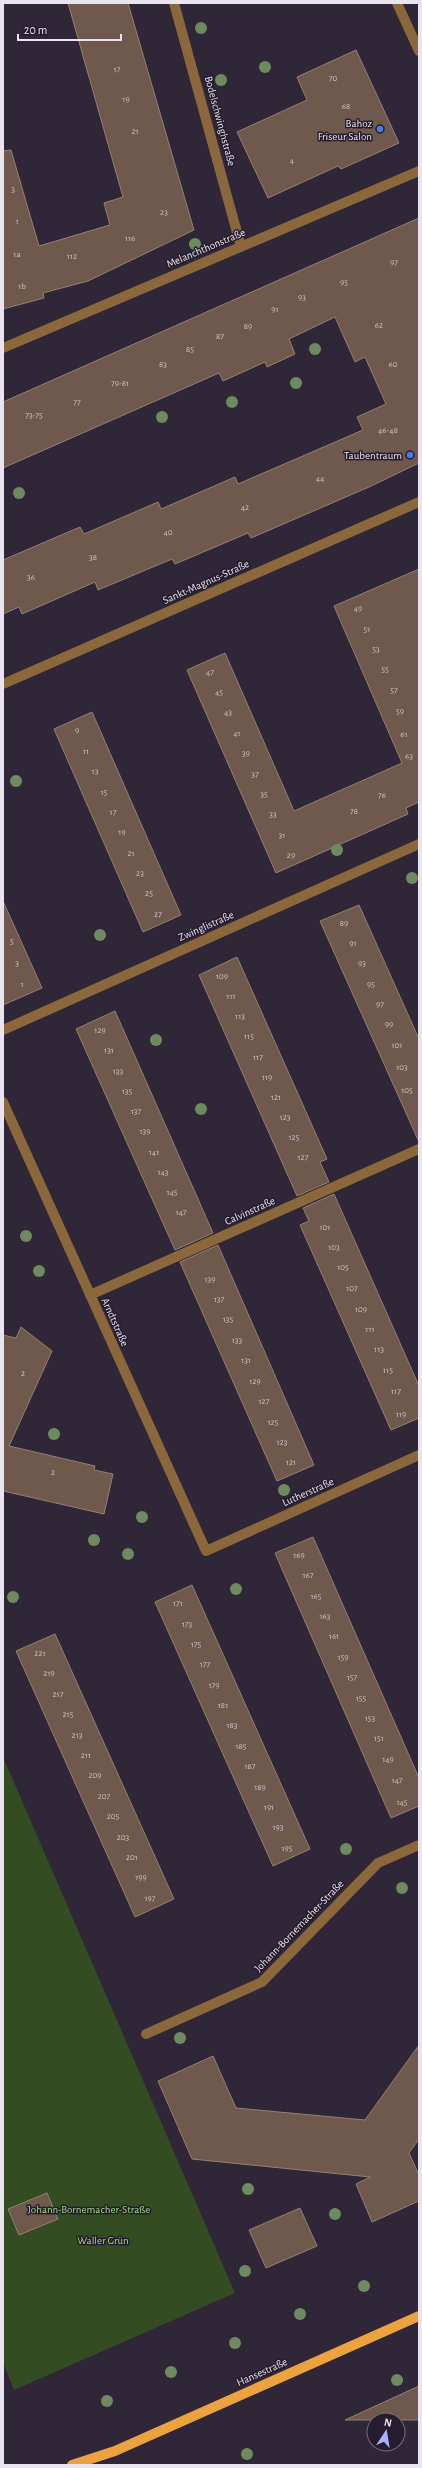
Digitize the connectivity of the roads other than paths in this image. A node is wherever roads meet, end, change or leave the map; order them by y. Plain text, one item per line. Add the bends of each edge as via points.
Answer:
1 (174, 3) edge
2 (397, 3) edge
3 (419, 51) edge
4 (419, 171) edge
5 (242, 246) junction
6 (3, 348) edge
7 (419, 502) edge
8 (3, 684) edge
9 (419, 844) edge
10 (3, 1030) edge
11 (3, 1102) edge
12 (419, 1149) edge
13 (90, 1295) junction
14 (419, 1455) edge
15 (206, 1551) joint
16 (419, 1845) edge
17 (146, 2034) dead end
18 (419, 2316) edge
19 (115, 2451) junction
20 (72, 2465) edge
21 (91, 2465) edge

1 - 5 street, Bodelschwinghstraße
2 - 3 street
4 - 5 street, Melanchthonstraße
5 - 6 street, Melanchthonstraße
7 - 8 street, Sankt-Magnus-Straße
9 - 10 street, Zwinglistraße
11 - 13 street, Arndtstraße
12 - 13 street, Calvinstraße
13 - 15 street, Arndtstraße
14 - 15 street, Lutherstraße
16 - 17 street, Johann-Bornemacher-Straße via 378,1863 262,1982
18 - 19 main road, Hansestraße
19 - 20 main road, Hansestraße
19 - 21 main road, Hansestraße

